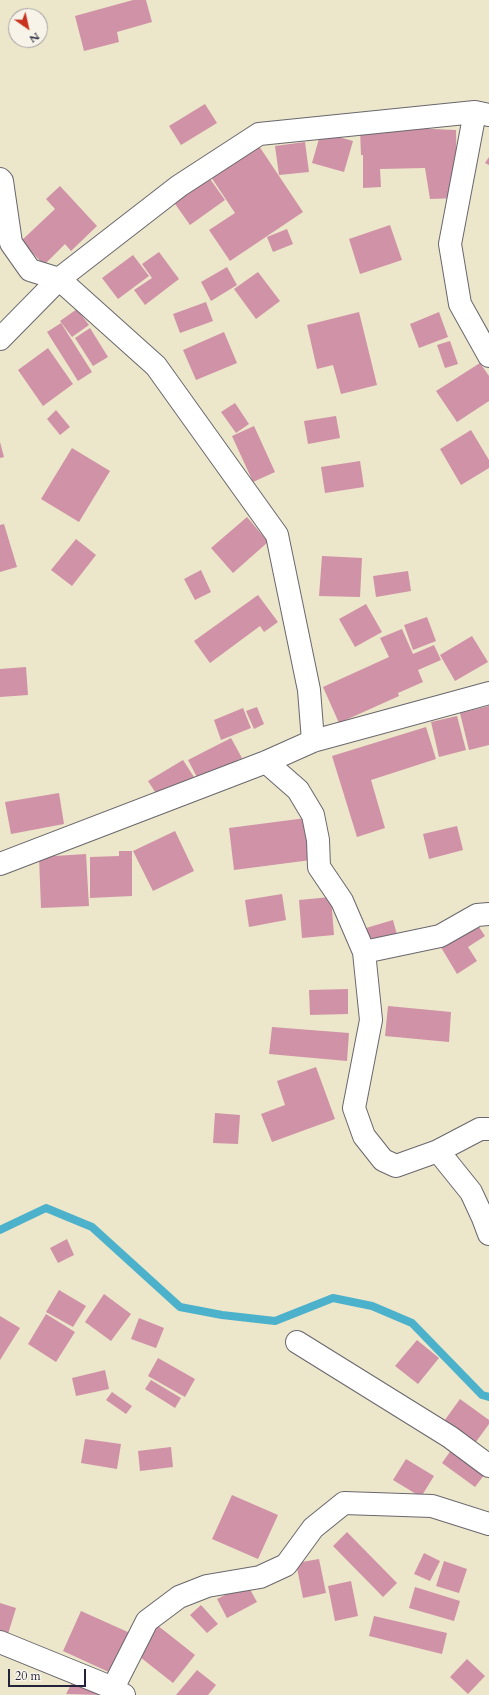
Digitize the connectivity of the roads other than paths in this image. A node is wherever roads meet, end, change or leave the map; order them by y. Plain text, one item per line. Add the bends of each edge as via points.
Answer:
1 (482, 113) edge
2 (0, 179) edge
3 (59, 279) junction
4 (0, 339) edge
5 (489, 356) edge
6 (489, 693) edge
7 (313, 741) junction
8 (266, 762) junction
9 (0, 864) edge
10 (489, 914) edge
11 (364, 952) junction
12 (489, 1129) edge
13 (438, 1151) junction
14 (489, 1234) edge
15 (297, 1342) dead end
16 (489, 1466) edge
17 (489, 1524) edge
18 (0, 1642) edge
19 (118, 1691) edge

1 - 3 street via 259,134 179,186
1 - 5 street via 450,244 460,304
2 - 3 street via 11,243 30,270
3 - 4 street
3 - 7 street via 156,366 277,535 309,690
6 - 7 street
7 - 8 street
8 - 9 street
8 - 11 street via 298,790 313,815 318,840 319,867 342,901
10 - 11 street via 477,915 440,936
11 - 13 street via 371,1020 354,1108 364,1136 383,1160 396,1166
12 - 13 street via 480,1129
13 - 14 street via 471,1192
15 - 16 street via 450,1437
17 - 19 street via 432,1506 344,1503 313,1528 286,1565 260,1577 207,1586 178,1597 147,1621
18 - 19 street

